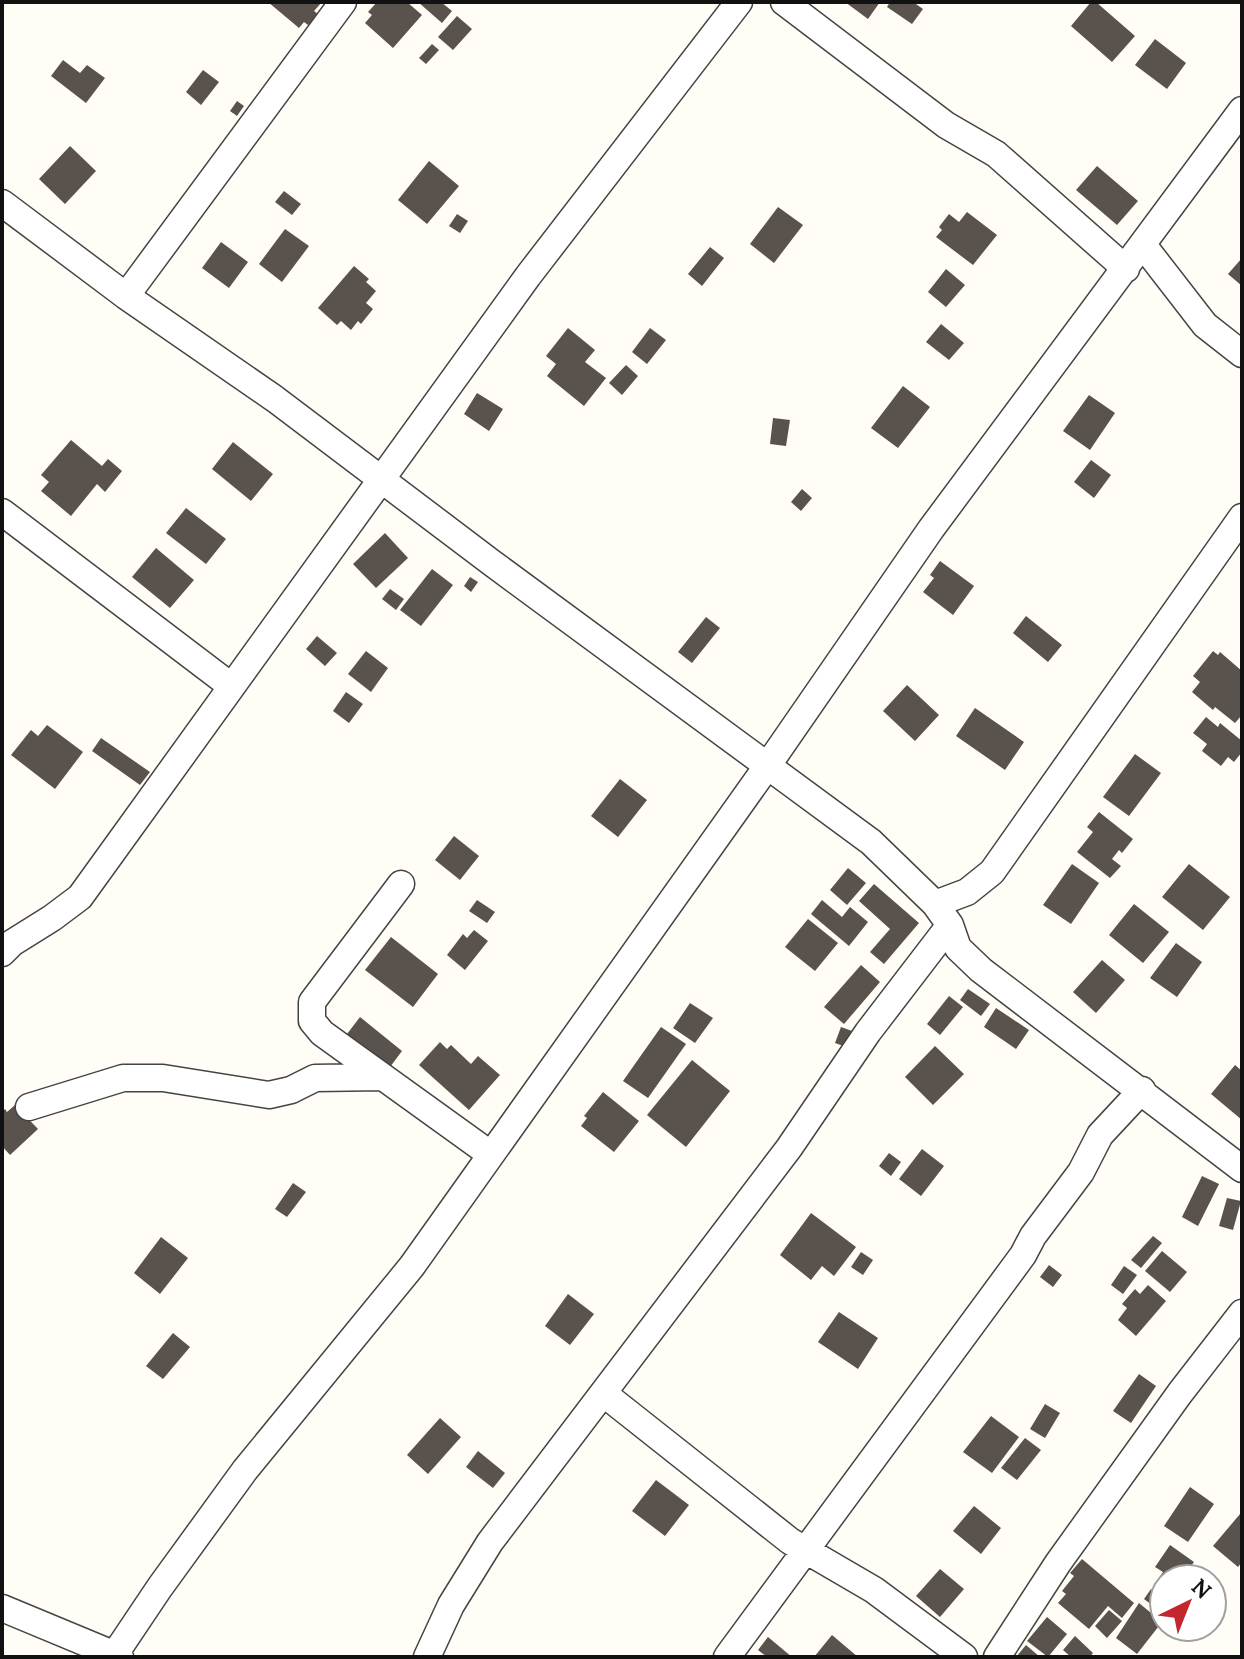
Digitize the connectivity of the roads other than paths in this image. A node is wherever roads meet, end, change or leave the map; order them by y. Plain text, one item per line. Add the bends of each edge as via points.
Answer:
1 (343, 2) edge
2 (739, 2) edge
3 (784, 2) edge
4 (1242, 110) edge
5 (2, 203) edge
6 (1143, 245) junction
7 (1126, 269) junction
8 (126, 296) junction
9 (1242, 354) edge
10 (380, 478) junction
11 (2, 512) edge
12 (1242, 517) edge
13 (231, 686) junction
14 (768, 765) junction
15 (401, 884) dead end
16 (942, 914) junction
17 (2, 953) edge
18 (383, 1077) junction
19 (1142, 1090) junction
20 (29, 1107) dead end
21 (490, 1154) junction
22 (1242, 1169) edge
23 (1242, 1313) edge
24 (603, 1393) junction
25 (807, 1551) junction
26 (2, 1608) edge
27 (118, 1656) edge
28 (427, 1657) edge
29 (727, 1657) edge
30 (964, 1657) edge
31 (997, 1657) edge

1 - 8 street
2 - 10 street
3 - 7 street via 946,125 996,154
4 - 6 street
5 - 8 street
6 - 7 street
6 - 9 street via 1205,325
7 - 14 street via 931,529
8 - 10 street
10 - 13 street
10 - 14 street
11 - 13 street
12 - 16 street via 992,872
13 - 17 street via 80,897
14 - 16 street via 871,842
14 - 21 street
15 - 18 street via 312,1002 312,1021 322,1033
16 - 19 street via 958,948 981,970
16 - 24 street via 789,1148
18 - 20 street via 315,1078 269,1095 163,1078 123,1078
18 - 21 street
19 - 22 street
19 - 25 street via 1100,1135 1023,1255
21 - 27 street via 412,1266 245,1470 160,1587
23 - 31 street via 1058,1563
24 - 25 street
24 - 28 street via 490,1542
25 - 29 street
25 - 30 street via 874,1590
26 - 27 street

